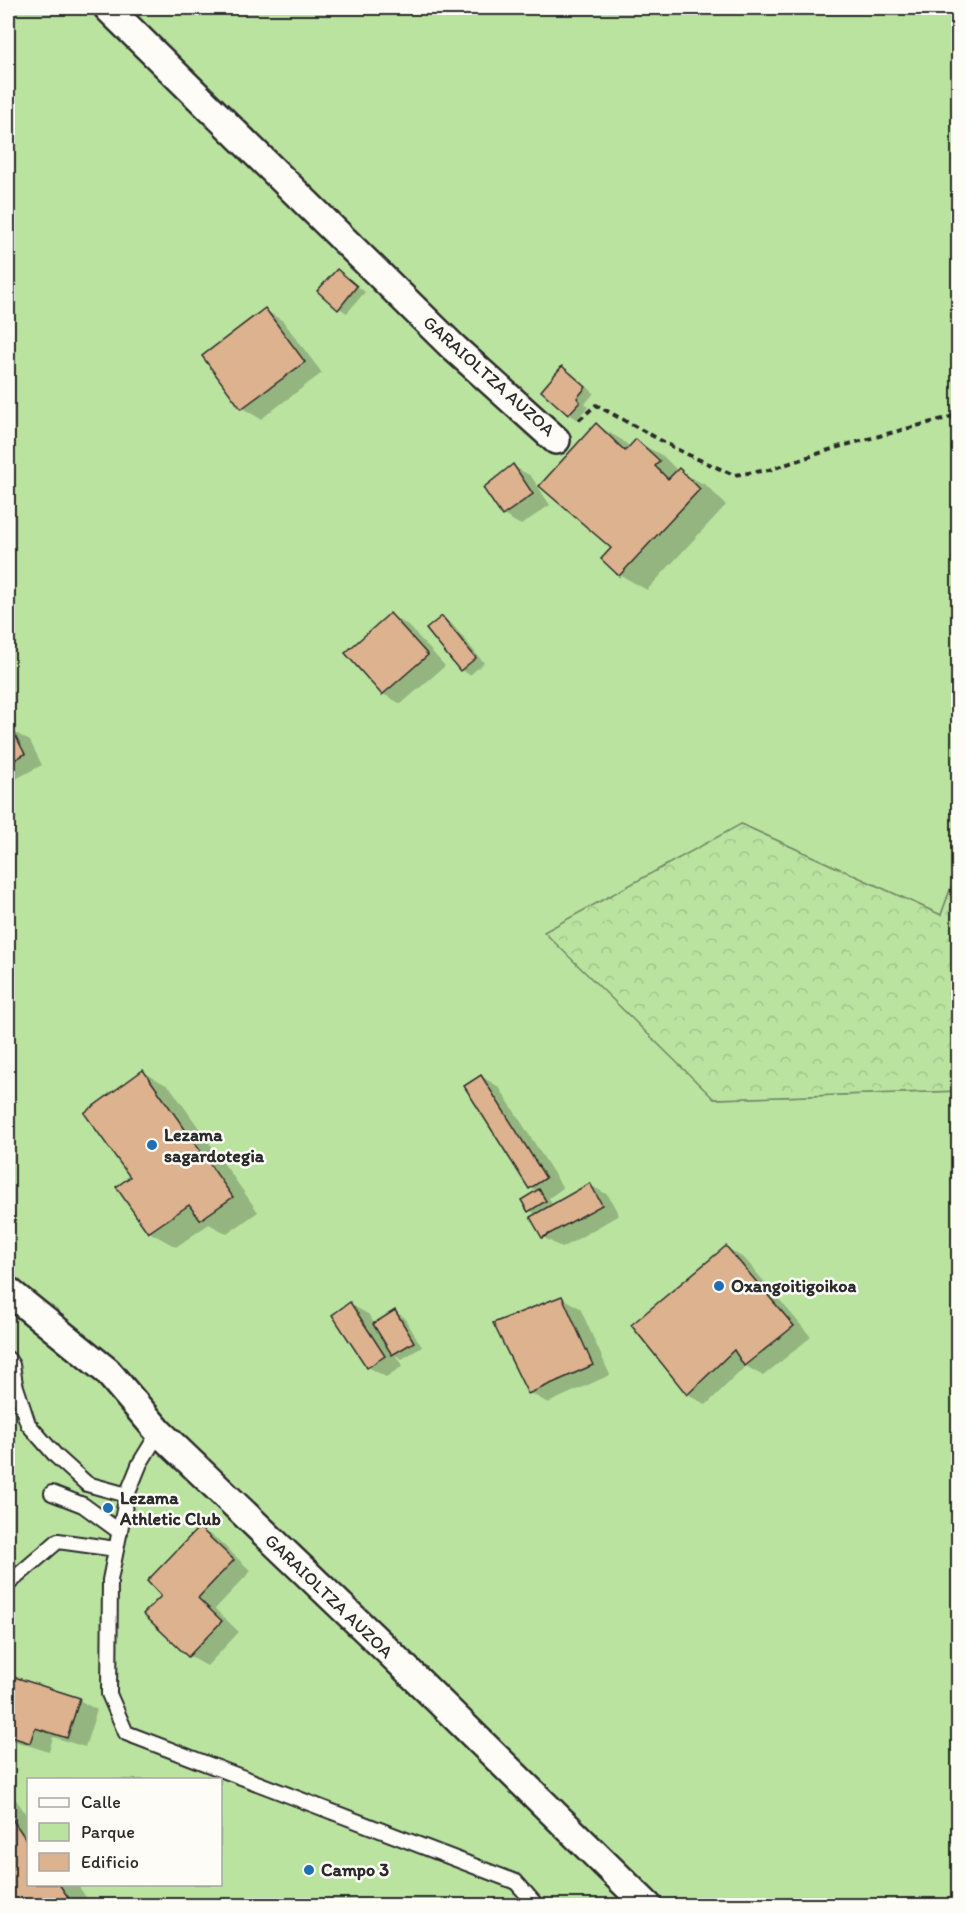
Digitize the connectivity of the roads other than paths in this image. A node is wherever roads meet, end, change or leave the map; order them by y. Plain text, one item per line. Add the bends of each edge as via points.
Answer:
1 (108, 8) edge
2 (556, 440) road end
3 (8, 1291) edge
4 (8, 1359) edge
5 (11, 1383) edge
6 (159, 1432) junction
7 (52, 1493) dead end
8 (127, 1495) junction
9 (120, 1532) junction
10 (116, 1549) junction
11 (8, 1584) edge
12 (537, 1905) edge
13 (648, 1905) edge

1 - 2 street, GARAIOLTZA AUZOA via 453,346
3 - 6 street, GARAIOLTZA AUZOA via 107,1371
4 - 5 lane via 12,1365
5 - 8 lane via 28,1424 56,1456 87,1484
6 - 8 lane
6 - 13 street, GARAIOLTZA AUZOA
7 - 9 lane via 82,1506
8 - 9 lane
9 - 10 lane
10 - 11 lane via 58,1541
10 - 12 lane via 110,1580 109,1694 126,1733 516,1882

